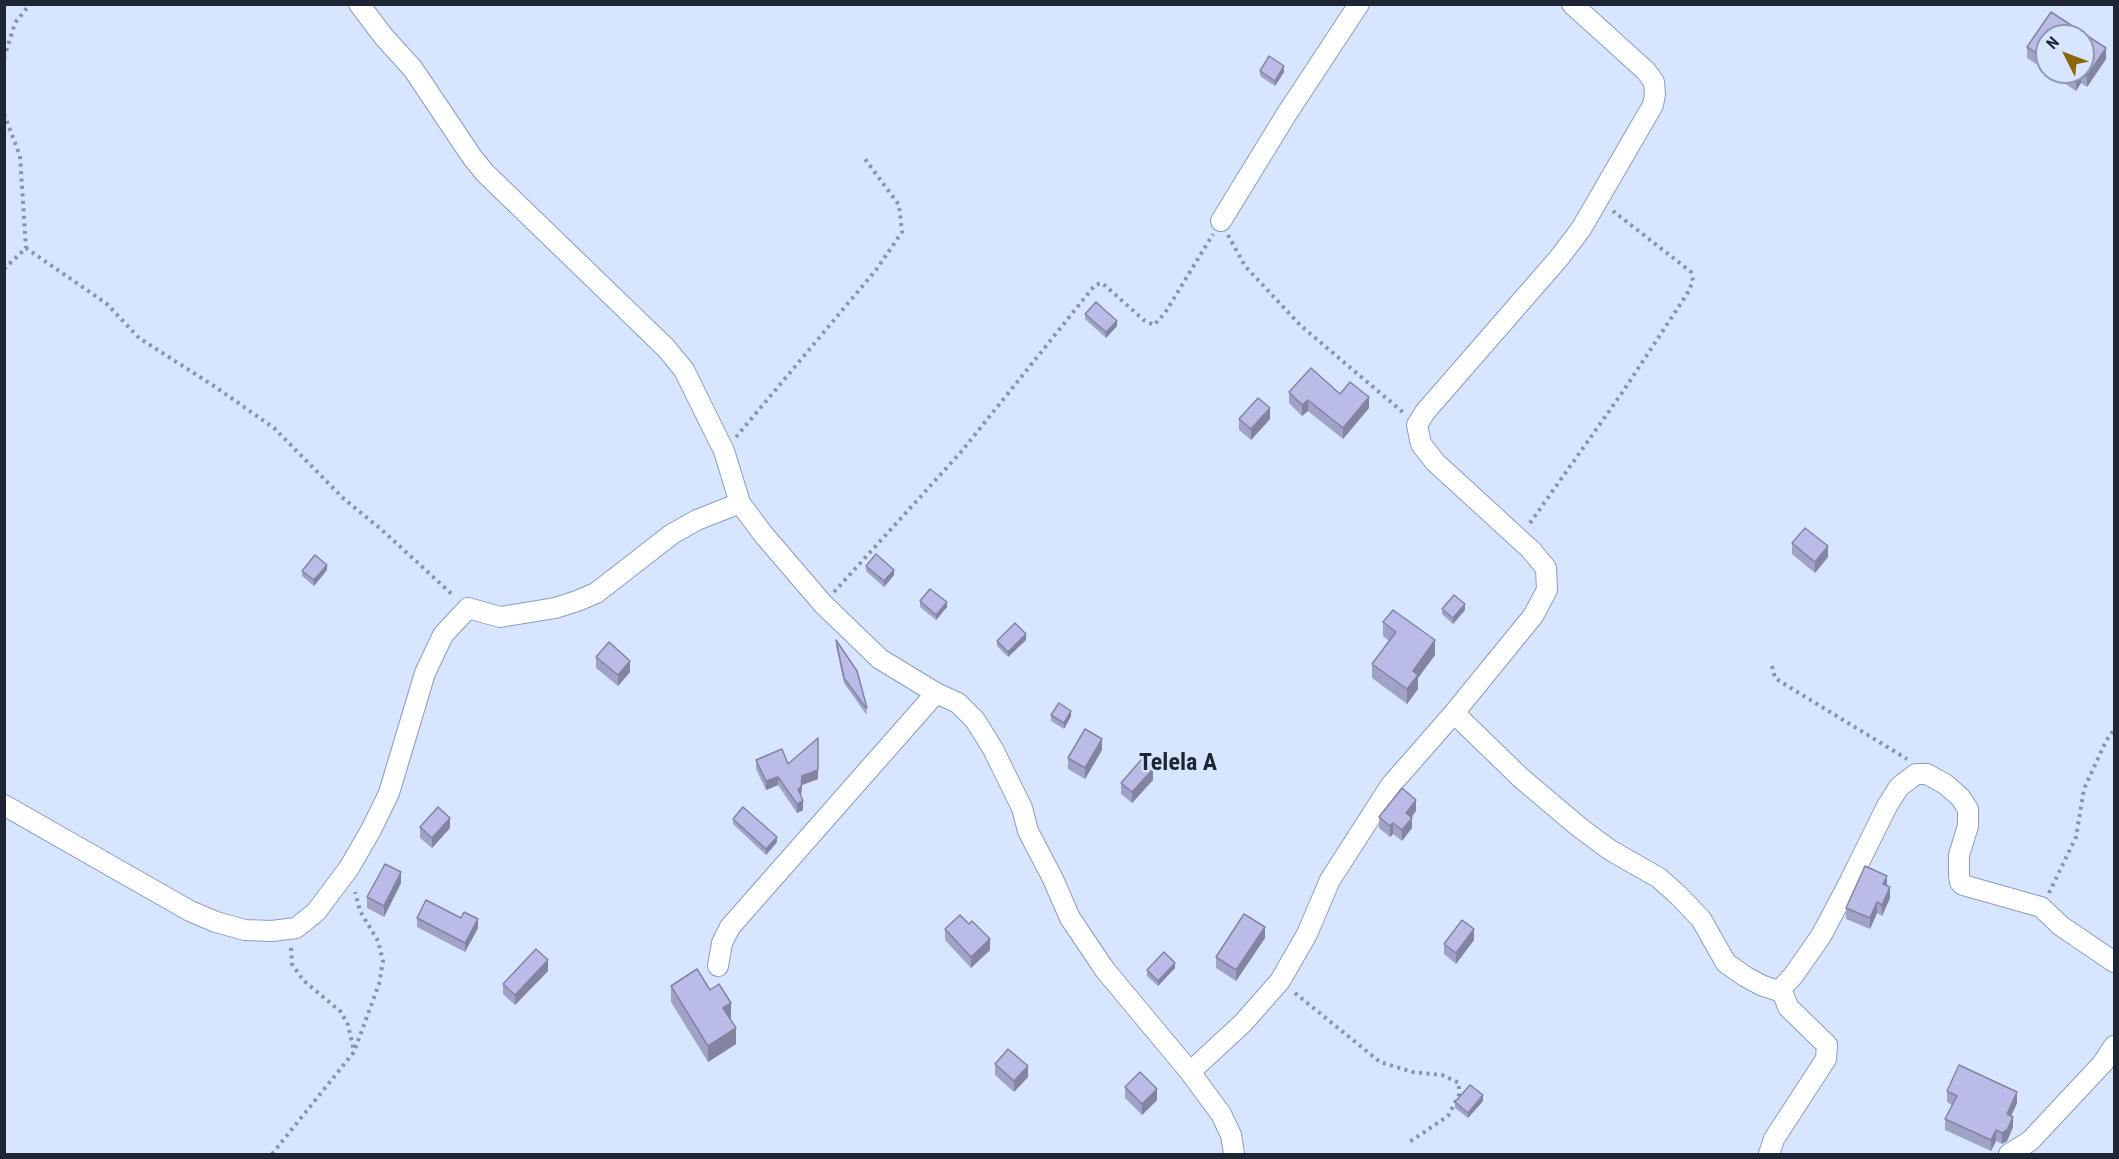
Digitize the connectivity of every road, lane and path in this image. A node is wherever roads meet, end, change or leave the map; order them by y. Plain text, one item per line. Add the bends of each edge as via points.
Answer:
1 (30, 4) edge
2 (359, 4) edge
3 (1359, 4) edge
4 (1572, 4) edge
5 (4, 58) edge
6 (4, 114) edge
7 (865, 159) dead end
8 (1599, 200) junction
9 (1221, 221) junction
10 (26, 248) junction
11 (4, 269) edge
12 (1417, 424) junction
13 (724, 451) junction
14 (740, 503) junction
15 (1519, 538) junction
16 (823, 604) junction
17 (468, 608) junction
18 (1772, 666) dead end
19 (936, 693) junction
20 (1454, 713) junction
21 (2115, 730) edge
22 (1927, 774) junction
23 (4, 805) edge
24 (349, 868) junction
25 (2041, 907) junction
26 (296, 927) junction
27 (2115, 962) edge
28 (718, 966) dead end
29 (1280, 981) junction
30 (1779, 991) junction
31 (2115, 1046) edge
32 (354, 1052) junction
33 (1190, 1072) junction
34 (1408, 1143) dead end
35 (272, 1155) edge
36 (1234, 1155) edge
37 (1769, 1155) edge
38 (2009, 1155) edge

1 - 5 path via 15,23
2 - 13 street via 413,69 485,173 684,370
3 - 9 street
4 - 8 street via 1654,82 1653,105
6 - 10 path via 20,156
7 - 13 path via 899,205 902,232 876,270
8 - 12 street via 1559,258
8 - 15 path via 1691,272 1693,281 1624,390
9 - 12 path via 1245,266 1300,325
9 - 16 path via 1154,325 1102,283 1095,285 961,452
10 - 11 path
10 - 17 path via 107,304 139,338 274,428 344,499
12 - 15 street via 1421,444 1435,462
13 - 14 street
14 - 16 street
14 - 17 street via 672,534 596,593 578,601 500,617
15 - 20 street via 1546,568 1547,590 1533,616
16 - 19 street via 880,659
17 - 24 street via 443,635 425,673 389,793
18 - 22 path via 1775,678
19 - 28 street via 730,927
19 - 33 street via 958,703 982,731 1022,808 1028,831 1070,918 1106,970
20 - 29 street via 1390,785 1330,880 1307,934
20 - 30 street via 1579,827 1659,878 1678,895 1701,919 1726,963 1763,986
21 - 25 path via 2084,789 2076,837
22 - 25 street via 1954,791 1968,809 1968,826 1959,855 1960,882
22 - 30 street via 1916,774 1899,787 1821,936
23 - 26 street via 216,922 245,930
24 - 26 street via 316,912
24 - 32 path via 360,911 378,941 383,961 379,984
25 - 27 street via 2061,926
26 - 32 path via 290,952 292,964 303,980 341,1011
29 - 33 street via 1243,1023
29 - 34 path via 1380,1062 1413,1072 1442,1074 1459,1083 1459,1095 1448,1116
30 - 37 street via 1788,1007 1827,1045 1826,1059 1774,1139
31 - 38 street via 2030,1141
32 - 35 path
33 - 36 street via 1221,1114 1231,1135

